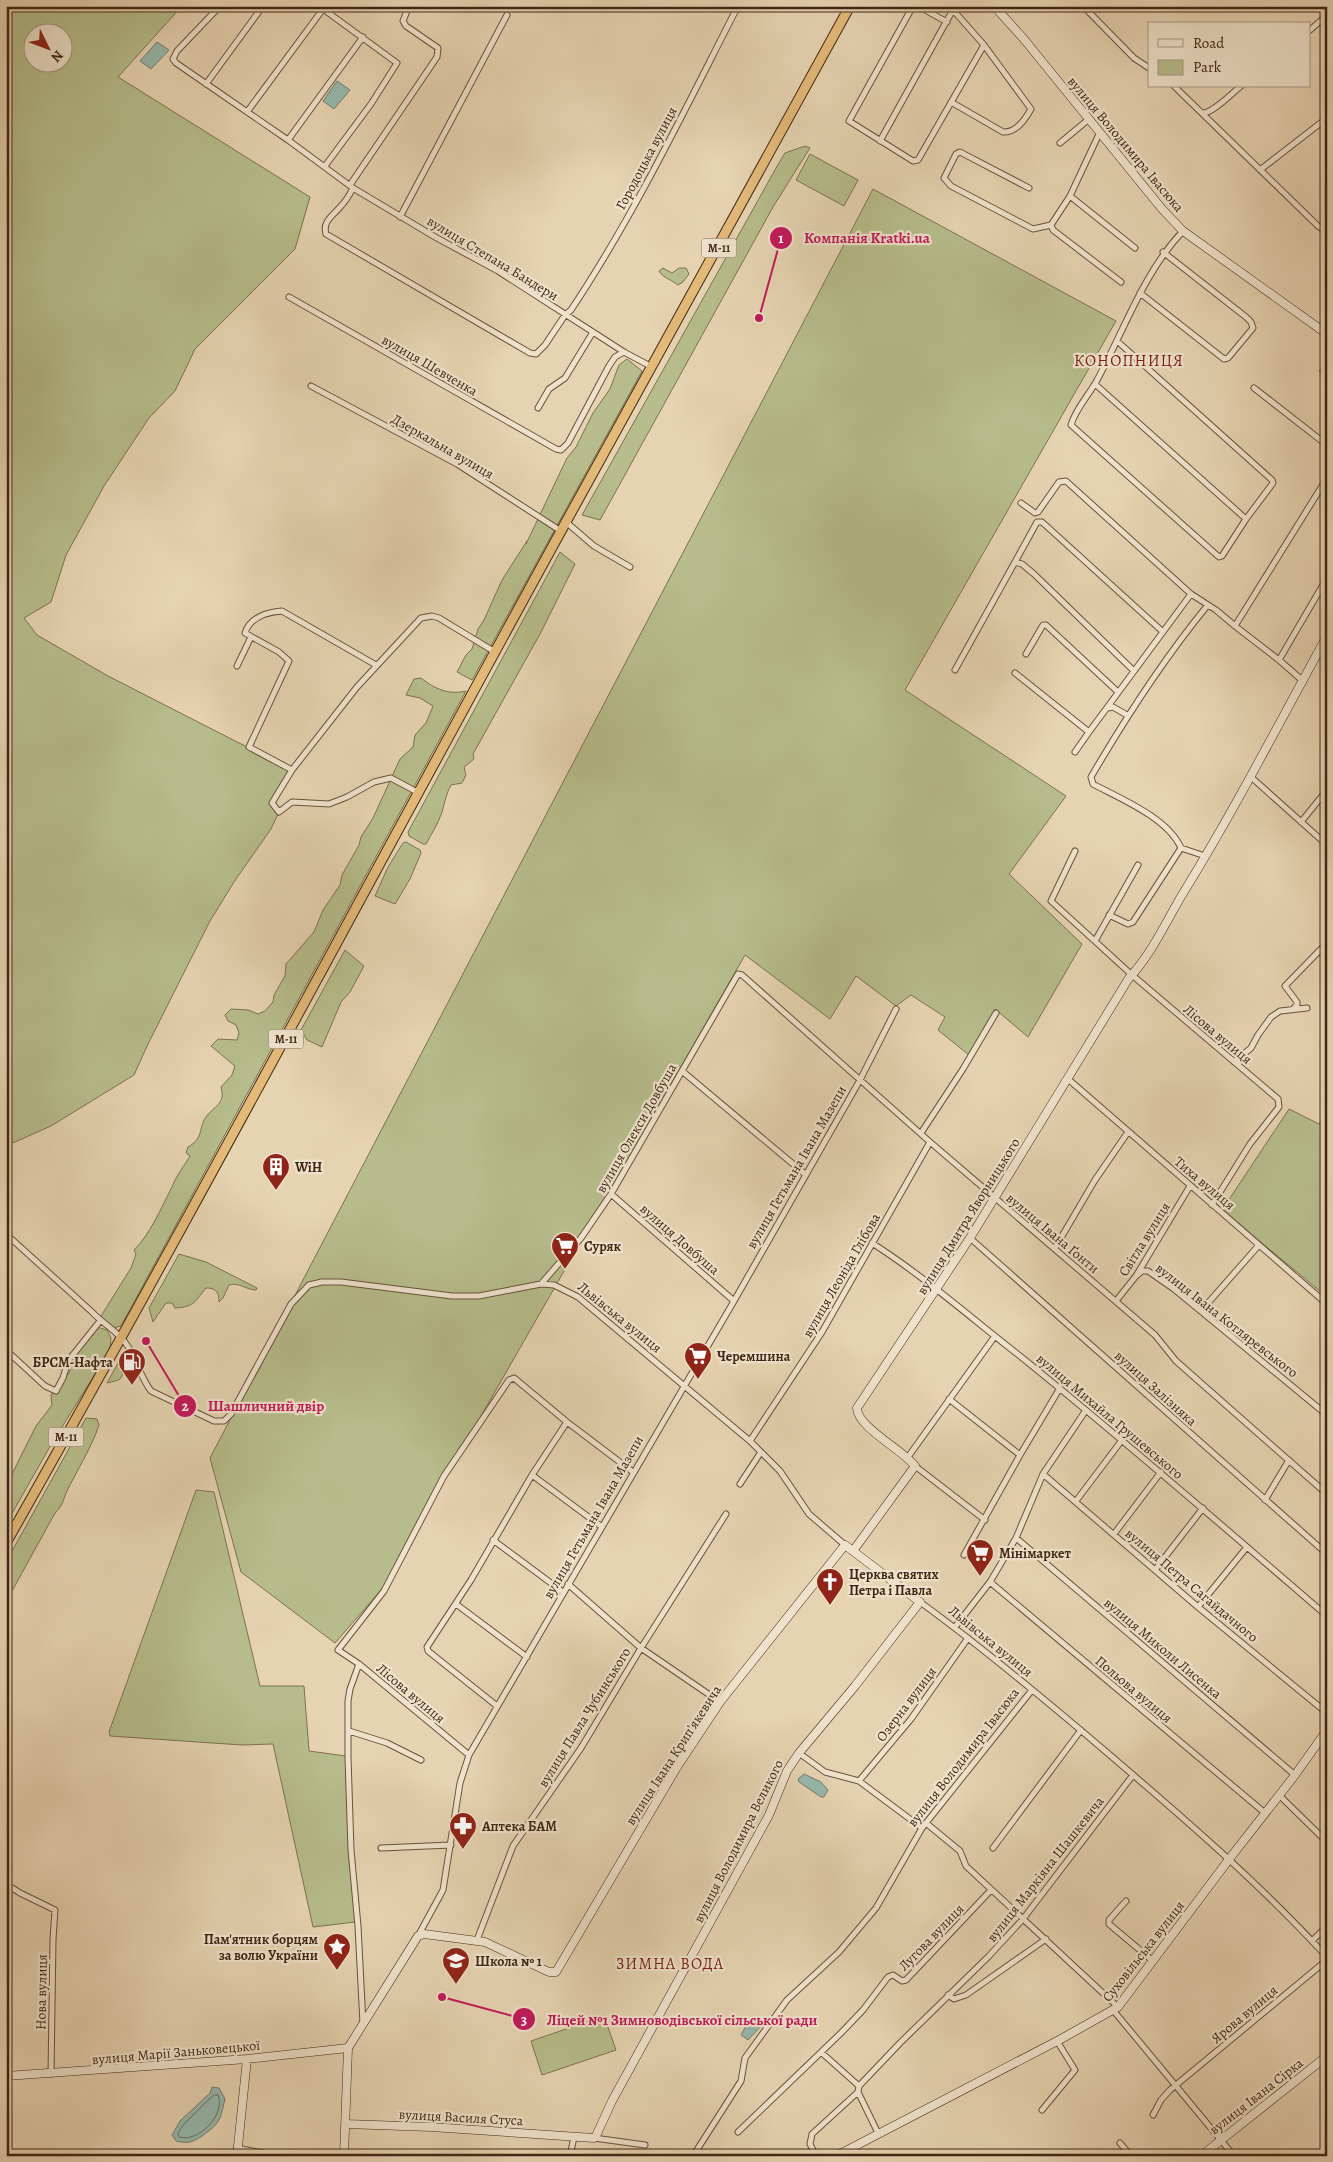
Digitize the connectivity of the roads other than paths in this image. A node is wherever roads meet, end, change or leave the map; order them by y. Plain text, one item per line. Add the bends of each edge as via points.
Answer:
1 (220, 6) edge
2 (263, 6) edge
3 (410, 6) edge
4 (738, 6) edge
5 (850, 6) edge
6 (913, 6) edge
7 (918, 6) edge
8 (994, 6) edge
9 (321, 7) edge
10 (1086, 7) edge
11 (954, 8) edge
12 (507, 15) dead end
13 (1327, 15) edge
14 (947, 22) junction
15 (1310, 30) edge
16 (363, 37) junction
17 (984, 45) junction
18 (1148, 67) edge
19 (206, 84) junction
20 (1176, 88) edge
21 (1239, 88) edge
22 (952, 102) junction
23 (247, 112) junction
24 (1202, 114) junction
25 (1327, 118) edge
26 (1088, 119) junction
27 (1100, 132) junction
28 (288, 140) junction
29 (880, 141) junction
30 (1060, 143) dead end
31 (324, 166) junction
32 (1260, 170) junction
33 (352, 187) junction
34 (1028, 188) dead end
35 (1070, 196) junction
36 (400, 217) junction
37 (1051, 225) junction
38 (1183, 230) junction
39 (1327, 232) edge
40 (1135, 248) dead end
41 (1164, 252) junction
42 (1121, 282) dead end
43 (1140, 293) junction
44 (289, 297) dead end
45 (565, 314) junction
46 (593, 332) junction
47 (1327, 334) edge
48 (1117, 341) junction
49 (624, 352) junction
50 (652, 367) junction
51 (1095, 384) junction
52 (311, 386) dead end
53 (1254, 388) dead end
54 (538, 408) dead end
55 (1327, 445) edge
56 (1327, 478) edge
57 (1021, 503) dead end
58 (1246, 519) junction
59 (566, 522) junction
60 (561, 531) junction
61 (1015, 562) junction
62 (630, 567) dead end
63 (1327, 578) edge
64 (1191, 594) junction
65 (1207, 606) junction
66 (1235, 626) junction
67 (1162, 631) junction
68 (1327, 636) edge
69 (251, 637) junction
70 (496, 652) junction
71 (1026, 654) dead end
72 (1279, 660) junction
73 (376, 665) junction
74 (237, 666) dead end
75 (954, 670) dead end
76 (1134, 671) junction
77 (1015, 673) dead end
78 (1303, 681) junction
79 (1118, 692) junction
80 (1108, 708) junction
81 (1128, 715) junction
82 (1089, 732) junction
83 (1075, 752) dead end
84 (292, 770) junction
85 (1251, 778) junction
86 (1327, 790) edge
87 (420, 793) junction
88 (1301, 822) junction
89 (1327, 845) edge
90 (1180, 848) junction
91 (1075, 852) dead end
92 (1205, 856) junction
93 (1138, 865) dead end
94 (1109, 915) junction
95 (1095, 941) junction
96 (1325, 948) edge
97 (738, 974) joint
98 (1132, 974) junction
99 (1307, 1008) dead end
100 (896, 1009) dead end
101 (1292, 1010) junction
102 (996, 1014) dead end
103 (1234, 1062) junction
104 (682, 1071) junction
105 (1068, 1079) junction
106 (860, 1080) junction
107 (1128, 1132) junction
108 (921, 1133) junction
109 (930, 1142) junction
110 (805, 1174) junction
111 (1190, 1186) junction
112 (611, 1194) junction
113 (995, 1198) junction
114 (1212, 1205) junction
115 (6, 1234) edge
116 (970, 1238) junction
117 (872, 1244) junction
118 (1259, 1245) junction
119 (1055, 1248) junction
120 (1136, 1276) junction
121 (541, 1284) junction
122 (937, 1289) junction
123 (734, 1300) junction
124 (1116, 1301) junction
125 (1327, 1304) edge
126 (1201, 1311) junction
127 (100, 1321) junction
128 (995, 1336) junction
129 (122, 1338) junction
130 (6, 1350) edge
131 (685, 1386) junction
132 (1060, 1388) junction
133 (950, 1399) junction
134 (1086, 1410) junction
135 (1327, 1415) edge
136 (567, 1422) junction
137 (750, 1440) junction
138 (1122, 1440) junction
139 (761, 1452) junction
140 (1020, 1455) junction
141 (908, 1457) junction
142 (1289, 1460) junction
143 (915, 1466) junction
144 (633, 1472) junction
145 (1161, 1472) junction
146 (1043, 1474) junction
147 (532, 1475) junction
148 (740, 1484) dead end
149 (1327, 1494) edge
150 (1265, 1500) junction
151 (1076, 1501) junction
152 (1203, 1508) junction
153 (726, 1514) dead end
154 (985, 1520) junction
155 (602, 1527) junction
156 (1114, 1534) junction
157 (1016, 1538) junction
158 (493, 1540) junction
159 (6, 1543) edge
160 (845, 1545) junction
161 (1247, 1547) junction
162 (853, 1551) junction
163 (1327, 1554) edge
164 (964, 1555) dead end
165 (1155, 1570) junction
166 (990, 1582) junction
167 (568, 1584) junction
168 (563, 1592) junction
169 (920, 1602) junction
170 (456, 1604) junction
171 (1198, 1607) junction
172 (1327, 1616) edge
173 (955, 1627) junction
174 (968, 1638) junction
175 (641, 1648) junction
176 (527, 1657) junction
177 (359, 1664) junction
178 (1032, 1690) junction
179 (720, 1702) junction
180 (497, 1706) junction
181 (1327, 1713) edge
182 (1081, 1730) junction
183 (349, 1731) junction
184 (1326, 1733) edge
185 (799, 1753) junction
186 (469, 1755) junction
187 (422, 1760) dead end
188 (1133, 1775) junction
189 (1296, 1775) junction
190 (859, 1781) junction
191 (1280, 1796) junction
192 (1265, 1813) junction
193 (924, 1826) junction
194 (1327, 1842) edge
195 (451, 1845) junction
196 (381, 1848) dead end
197 (993, 1848) dead end
198 (1230, 1858) junction
199 (6, 1884) edge
200 (991, 1890) junction
201 (1126, 1901) dead end
202 (1023, 1918) junction
203 (1327, 1926) edge
204 (418, 1936) junction
205 (1046, 1939) junction
206 (477, 1940) junction
207 (1312, 1941) junction
208 (1327, 1959) edge
209 (1154, 1961) junction
210 (948, 1995) junction
211 (1115, 2008) junction
212 (363, 2025) junction
213 (1057, 2041) junction
214 (348, 2048) junction
215 (822, 2053) junction
216 (1327, 2056) edge
217 (246, 2059) junction
218 (51, 2074) junction
219 (6, 2076) edge
220 (1176, 2085) junction
221 (859, 2089) junction
222 (1042, 2110) dead end
223 (1153, 2115) dead end
224 (346, 2124) junction
225 (738, 2132) dead end
226 (878, 2133) junction
227 (574, 2137) junction
228 (594, 2138) junction
229 (1221, 2140) junction
230 (1120, 2143) dead end
231 (645, 2146) dead end
232 (237, 2152) edge
233 (278, 2156) edge
234 (344, 2156) edge
235 (570, 2156) edge
236 (694, 2156) edge
237 (816, 2156) edge
238 (836, 2156) edge
239 (1131, 2156) edge
240 (1201, 2156) edge
241 (1234, 2156) edge

1 - 19 street, вулиця Степана Бандери via 174,56 176,63
2 - 19 street
3 - 33 street via 403,21 438,48 437,57
4 - 45 street, Городоцька вулиця via 648,179 580,296
5 - 50 highway, М-11
6 - 29 street via 849,119 850,124
7 - 14 street
8 - 26 street, вулиця Володимира Івасюка
9 - 16 street
9 - 23 street
10 - 18 street via 1134,58
11 - 14 street
11 - 17 street
12 - 36 street
13 - 15 street
14 - 29 street
16 - 28 street
16 - 31 street via 397,61 397,65
17 - 22 street
17 - 22 street via 1030,106 1030,111 1015,129 1003,132
19 - 23 street, вулиця Степана Бандери
20 - 24 street
21 - 24 street
22 - 29 street via 918,160 913,161
23 - 28 street, вулиця Степана Бандери
24 - 32 street
25 - 32 street
26 - 27 street, вулиця Володимира Івасюка
26 - 30 street
27 - 35 street
27 - 38 street, вулиця Володимира Івасюка
28 - 31 street, вулиця Степана Бандери
31 - 33 street, вулиця Степана Бандери
32 - 39 street
33 - 36 street, вулиця Степана Бандери
33 - 45 street, Городоцька вулиця via 342,206 326,223 326,234 334,240 530,353 540,352
34 - 37 street via 960,152 944,178 951,186 1033,229
35 - 37 street
35 - 40 street
36 - 45 street, вулиця Степана Бандери via 498,271
37 - 42 street via 1053,230
38 - 41 street
38 - 47 street, вулиця Володимира Івасюка
41 - 43 street
41 - 43 street via 1246,317 1253,328 1224,359
43 - 48 street
44 - 49 street, вулиця Шевченка via 561,450 612,361
45 - 46 street, вулиця Степана Бандери
46 - 49 street, вулиця Степана Бандери
46 - 54 street via 564,378 549,389
48 - 51 street
48 - 58 street via 1272,480
49 - 50 street, вулиця Степана Бандери
50 - 59 highway, М-11
51 - 58 street
51 - 58 street via 1071,423 1072,427 1219,557
52 - 60 street, Дзеркальна вулиця via 457,464
53 - 55 street
56 - 66 street
57 - 64 street via 1038,512 1059,482 1066,481
59 - 60 highway, М-11
59 - 62 street via 594,546
60 - 70 highway, М-11
61 - 67 street via 1037,522 1042,522
61 - 75 street
61 - 76 street via 1034,574
63 - 72 street
64 - 65 street
64 - 67 street
65 - 66 street
65 - 81 street
66 - 72 street
67 - 76 street
68 - 78 street, вулиця Дмитра Яворницького
69 - 73 street via 245,633 246,629 258,617 282,611
69 - 74 street
69 - 84 street via 289,662 249,747
70 - 73 street via 462,630 432,616 421,618
70 - 87 highway, М-11
71 - 79 street via 1046,625
72 - 78 street
73 - 84 street
76 - 79 street
77 - 82 street
78 - 85 street, вулиця Дмитра Яворницького
79 - 80 street
80 - 81 street via 1114,707
80 - 82 street
81 - 90 street via 1091,781 1163,824 1174,835
82 - 83 street
84 - 87 street via 272,803 279,812 292,802 329,804 374,782 391,778
85 - 88 street
85 - 92 street, вулиця Дмитра Яворницького
86 - 88 street
87 - 129 highway, М-11
88 - 89 street
90 - 92 street
90 - 94 street via 1134,922 1128,924
91 - 95 street, Лісова вулиця via 1051,901
92 - 98 street, вулиця Дмитра Яворницького
93 - 94 street
94 - 95 street
95 - 98 street, Лісова вулиця
96 - 101 street via 1285,986 1298,1002
97 - 104 street, вулиця Олекси Довбуша
97 - 106 street, вулиця Івана Ґонти
98 - 103 street, Лісова вулиця
98 - 105 street, вулиця Дмитра Яворницького
99 - 101 street
100 - 106 street, вулиця Гетьмана Івана Мазепи
101 - 103 street via 1280,1011 1271,1017 1251,1048
102 - 108 street
103 - 114 street, Лісова вулиця via 1278,1099 1279,1107 1250,1144
104 - 110 street
104 - 112 street, вулиця Олекси Довбуша
105 - 107 street, Тиха вулиця
105 - 113 street, вулиця Дмитра Яворницького
106 - 108 street, вулиця Івана Ґонти
106 - 110 street, вулиця Гетьмана Івана Мазепи
107 - 111 street, Тиха вулиця
107 - 119 street
108 - 109 street, вулиця Івана Ґонти
109 - 113 street, вулиця Івана Ґонти
109 - 117 street, вулиця Леоніда Глібова
110 - 123 street, вулиця Гетьмана Івана Мазепи
111 - 114 street, Тиха вулиця
111 - 120 street, Світла вулиця
112 - 121 street, вулиця Олекси Довбуша via 581,1238
112 - 123 street, вулиця Довбуша
113 - 116 street, вулиця Дмитра Яворницького
113 - 119 street, вулиця Івана Ґонти
114 - 118 street, Тиха вулиця
115 - 127 street
116 - 122 street, вулиця Дмитра Яворницького
116 - 150 street, вулиця Залізняка
117 - 122 street, вулиця Михайла Грушевського
117 - 137 street, вулиця Леоніда Глібова via 822,1332
118 - 125 street, Тиха вулиця
118 - 126 street
119 - 124 street, вулиця Івана Ґонти
120 - 124 street, Світла вулиця
120 - 126 street, вулиця Івана Котляревського via 1148,1271
121 - 129 street via 479,1296 452,1296 341,1282 309,1285 291,1304 231,1414 224,1421 214,1421 151,1391
121 - 131 street, Львівська вулиця via 566,1290 578,1297
122 - 128 street, вулиця Михайла Грушевського
122 - 141 street, вулиця Дмитра Яворницького via 857,1408 858,1415 871,1430
123 - 131 street, вулиця Гетьмана Івана Мазепи
124 - 142 street, вулиця Івана Ґонти via 1164,1344 1176,1361
126 - 135 street, вулиця Івана Котляревського
127 - 129 street
127 - 130 street via 68,1361 56,1391 45,1386
128 - 132 street, вулиця Михайла Грушевського
128 - 133 street
129 - 159 highway, М-11
131 - 137 street, Львівська вулиця
131 - 144 street, вулиця Гетьмана Івана Мазепи
132 - 134 street, вулиця Михайла Грушевського
132 - 140 street
133 - 140 street
133 - 141 street
134 - 138 street, вулиця Михайла Грушевського
134 - 146 street
136 - 144 street
136 - 147 street
136 - 177 street, Лісова вулиця via 514,1378 509,1380 444,1476 384,1591 338,1650
137 - 139 street, Львівська вулиця
138 - 145 street, вулиця Михайла Грушевського
138 - 151 street
139 - 148 street
139 - 160 street, Львівська вулиця via 780,1470 809,1514
140 - 154 street
141 - 143 street
142 - 149 street, вулиця Івана Ґонти
142 - 150 street
143 - 154 street
143 - 162 street
144 - 155 street, вулиця Гетьмана Івана Мазепи
145 - 152 street, вулиця Михайла Грушевського
145 - 156 street
146 - 151 street, вулиця Петра Сагайдачного
146 - 157 street
147 - 155 street
147 - 158 street
150 - 163 street, вулиця Залізняка
151 - 156 street, вулиця Петра Сагайдачного
152 - 161 street, вулиця Михайла Грушевського
152 - 165 street
153 - 175 street, вулиця Павла Чубинського
154 - 164 street
155 - 167 street, вулиця Гетьмана Івана Мазепи
156 - 165 street, вулиця Петра Сагайдачного
157 - 166 street
157 - 189 street, вулиця Миколи Лисенка
158 - 168 street
158 - 170 street
160 - 162 street, Львівська вулиця
160 - 179 street, вулиця Івана Крипʼякевича
161 - 171 street
161 - 172 street, вулиця Михайла Грушевського
162 - 169 street, Львівська вулиця
165 - 171 street, вулиця Петра Сагайдачного
166 - 173 street
166 - 192 street, Польова вулиця
167 - 168 street, вулиця Гетьмана Івана Мазепи
167 - 175 street
168 - 176 street, вулиця Гетьмана Івана Мазепи
169 - 173 street, Львівська вулиця
169 - 185 street, вулиця Володимира Великого
170 - 176 street
170 - 180 street via 427,1650
171 - 181 street, вулиця Петра Сагайдачного
173 - 174 street, Львівська вулиця
174 - 178 street, Львівська вулиця
174 - 190 street, Озерна вулиця via 911,1719
175 - 179 street
175 - 206 street, вулиця Павла Чубинського via 581,1748 513,1846
176 - 180 street, вулиця Гетьмана Івана Мазепи
177 - 183 street via 348,1700
177 - 186 street, Лісова вулиця
178 - 182 street, Львівська вулиця
178 - 193 street, вулиця Володимира Івасюка
179 - 206 street, вулиця Івана Крипʼякевича via 667,1784 556,1972 549,1972
180 - 186 street, вулиця Гетьмана Івана Мазепи
182 - 188 street, Львівська вулиця
182 - 197 street
183 - 187 street via 387,1742
183 - 212 street via 351,1850
184 - 189 street, Суховільська вулиця
185 - 190 street via 825,1772
185 - 228 street, вулиця Володимира Великого via 787,1771 769,1815
186 - 195 street, вулиця Гетьмана Івана Мазепи via 460,1783
188 - 198 street, Львівська вулиця
188 - 202 street, вулиця Маркіяна Шашкевича
189 - 191 street, Суховільська вулиця
190 - 193 street
191 - 192 street, Суховільська вулиця
191 - 194 street
192 - 198 street, Суховільська вулиця
193 - 200 street via 960,1851 966,1866
193 - 236 street, вулиця Володимира Івасюка via 876,1908 839,1952 787,2000 745,2058 741,2081
195 - 196 street
195 - 204 street, вулиця Гетьмана Івана Мазепи via 443,1890
198 - 207 street, Львівська вулиця
198 - 209 street, Суховільська вулиця
199 - 218 street, Нова вулиця via 55,1910
200 - 202 street
200 - 215 street, Лугова вулиця via 906,1980 893,1975 888,1977 863,2010
201 - 209 street via 1109,1924
202 - 205 street
202 - 210 street, вулиця Маркіяна Шашкевича via 990,1956
203 - 207 street
204 - 206 street via 430,1933
204 - 212 street, вулиця Гетьмана Івана Мазепи
205 - 210 street via 966,1995 954,1999
205 - 211 street
207 - 208 street, Львівська вулиця
208 - 220 street, Ярова вулиця
209 - 211 street, Суховільська вулиця
210 - 221 street, вулиця Маркіяна Шашкевича
211 - 213 street, Суховільська вулиця
211 - 220 street
212 - 214 street, вулиця Гетьмана Івана Мазепи
213 - 222 street via 1074,2070
213 - 226 street, Суховільська вулиця
214 - 217 street, вулиця Марії Заньковецької
214 - 224 street
215 - 221 street
215 - 225 street, Лугова вулиця
216 - 229 street, вулиця Івана Сірка
217 - 218 street, вулиця Марії Заньковецької
217 - 232 street
218 - 219 street, вулиця Марії Заньковецької
220 - 223 street, Ярова вулиця via 1161,2100
220 - 229 street
221 - 226 street
221 - 237 street, вулиця Маркіяна Шашкевича via 812,2134 810,2144
224 - 227 street, вулиця Василя Стуса via 431,2126
224 - 234 street
226 - 238 street, Суховільська вулиця
227 - 228 street, вулиця Василя Стуса
227 - 235 street
228 - 231 street, вулиця Василя Стуса
229 - 240 street, вулиця Івана Сірка
229 - 241 street
230 - 239 street
232 - 233 street

